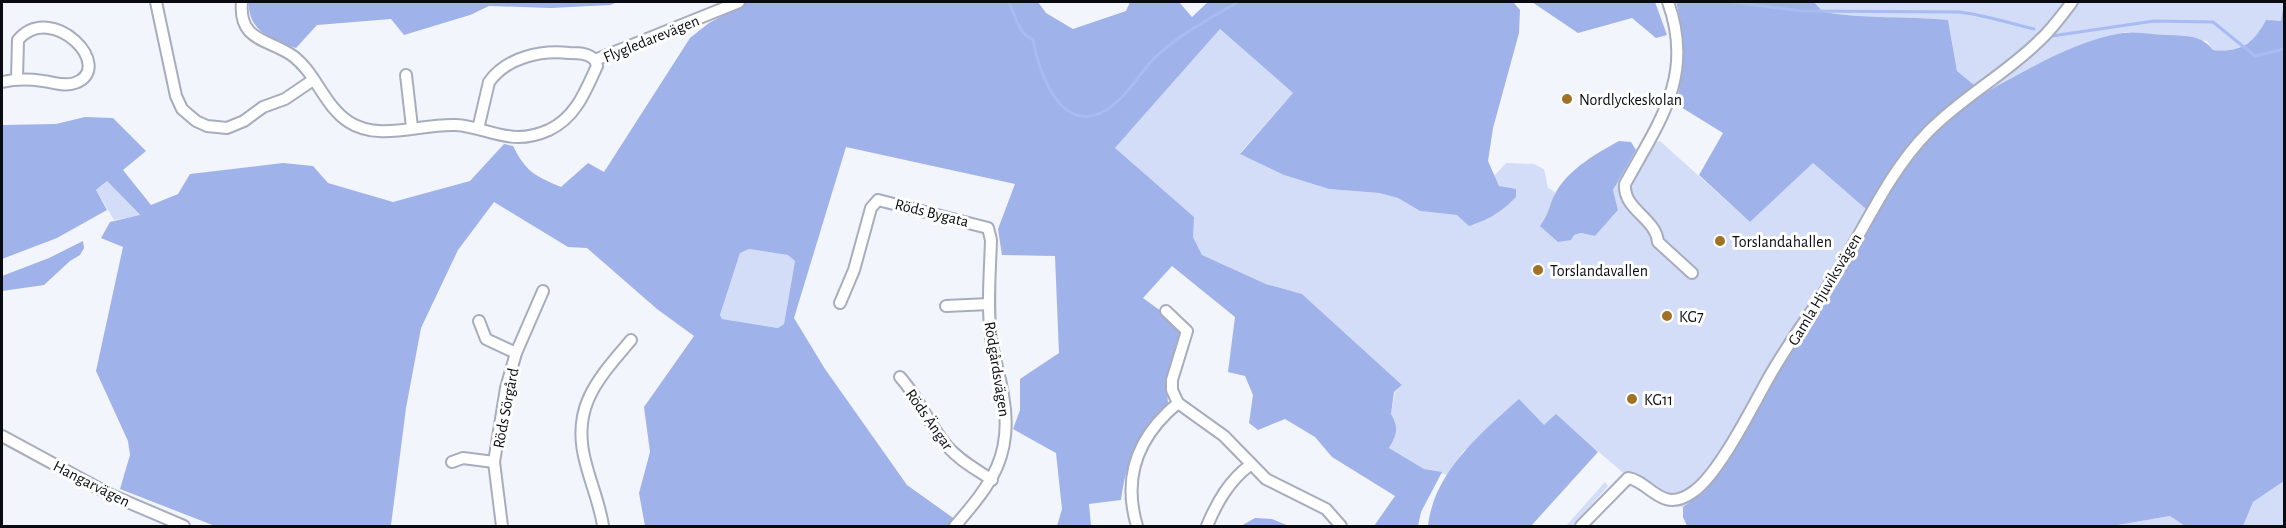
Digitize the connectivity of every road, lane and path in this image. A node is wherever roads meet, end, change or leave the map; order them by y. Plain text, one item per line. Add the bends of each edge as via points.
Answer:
1 (156, 2) edge
2 (242, 2) edge
3 (739, 2) edge
4 (1668, 2) edge
5 (2072, 2) edge
6 (596, 60) junction
7 (406, 75) dead end
8 (17, 79) junction
9 (313, 80) junction
10 (2, 82) edge
11 (412, 127) junction
12 (478, 129) junction
13 (988, 228) joint
14 (1692, 273) dead end
15 (543, 291) dead end
16 (840, 303) dead end
17 (989, 304) junction
18 (946, 306) dead end
19 (1166, 311) dead end
20 (479, 321) dead end
21 (631, 340) dead end
22 (516, 353) junction
23 (900, 377) dead end
24 (1178, 403) junction
25 (2, 436) edge
26 (452, 462) dead end
27 (494, 462) junction
28 (1250, 465) junction
29 (992, 480) junction
30 (184, 526) edge
31 (502, 526) edge
32 (603, 526) edge
33 (955, 526) edge
34 (1137, 526) edge
35 (1207, 526) edge
36 (1341, 526) edge
37 (1581, 526) edge

1 - 9 street via 176,96 182,109 196,121 218,128 237,125
2 - 9 street, Flygledarevägen via 243,17 252,34 294,56
3 - 6 street, Flygledarevägen
4 - 14 street via 1677,38 1676,78 1667,108 1625,184 1625,191 1657,232 1659,242
5 - 37 street, Gamla Hjuviksvägen via 2041,40 1945,117 1901,163 1736,436 1698,488 1686,496 1669,499 1654,495 1628,478
6 - 12 street, Flygledarevägen via 583,97 557,126 521,137
6 - 12 street, Flygledarevägen via 586,54 542,51 518,61 489,82
7 - 11 street
8 - 8 street via 18,40 35,23 62,22 81,38 88,63 76,83
8 - 10 street
9 - 11 street, Flygledarevägen via 349,122 374,131
11 - 12 street, Flygledarevägen via 448,125
13 - 16 street, Röds Bygata via 878,200 871,208 854,270
13 - 17 street, Rödgårdsvägen
15 - 22 street, Röds Sörgård
17 - 18 street, Rödgårdsvägen
17 - 29 street, Rödgårdsvägen via 1007,430
19 - 24 street via 1187,331 1172,380
20 - 22 street, Röds Sörgård via 486,339
21 - 32 street via 597,382 582,415 582,452
22 - 27 street, Röds Sörgård
23 - 29 street, Röds Ängar via 945,444
24 - 28 street via 1209,424
24 - 34 street via 1162,416 1135,457 1130,491
25 - 30 street, Hangarvägen via 111,495
26 - 27 street, Röds Sörgård via 463,458
27 - 31 street, Röds Sörgård
28 - 35 street via 1232,481
28 - 36 street via 1277,486 1326,509
29 - 33 street, Rödgårdsvägen

